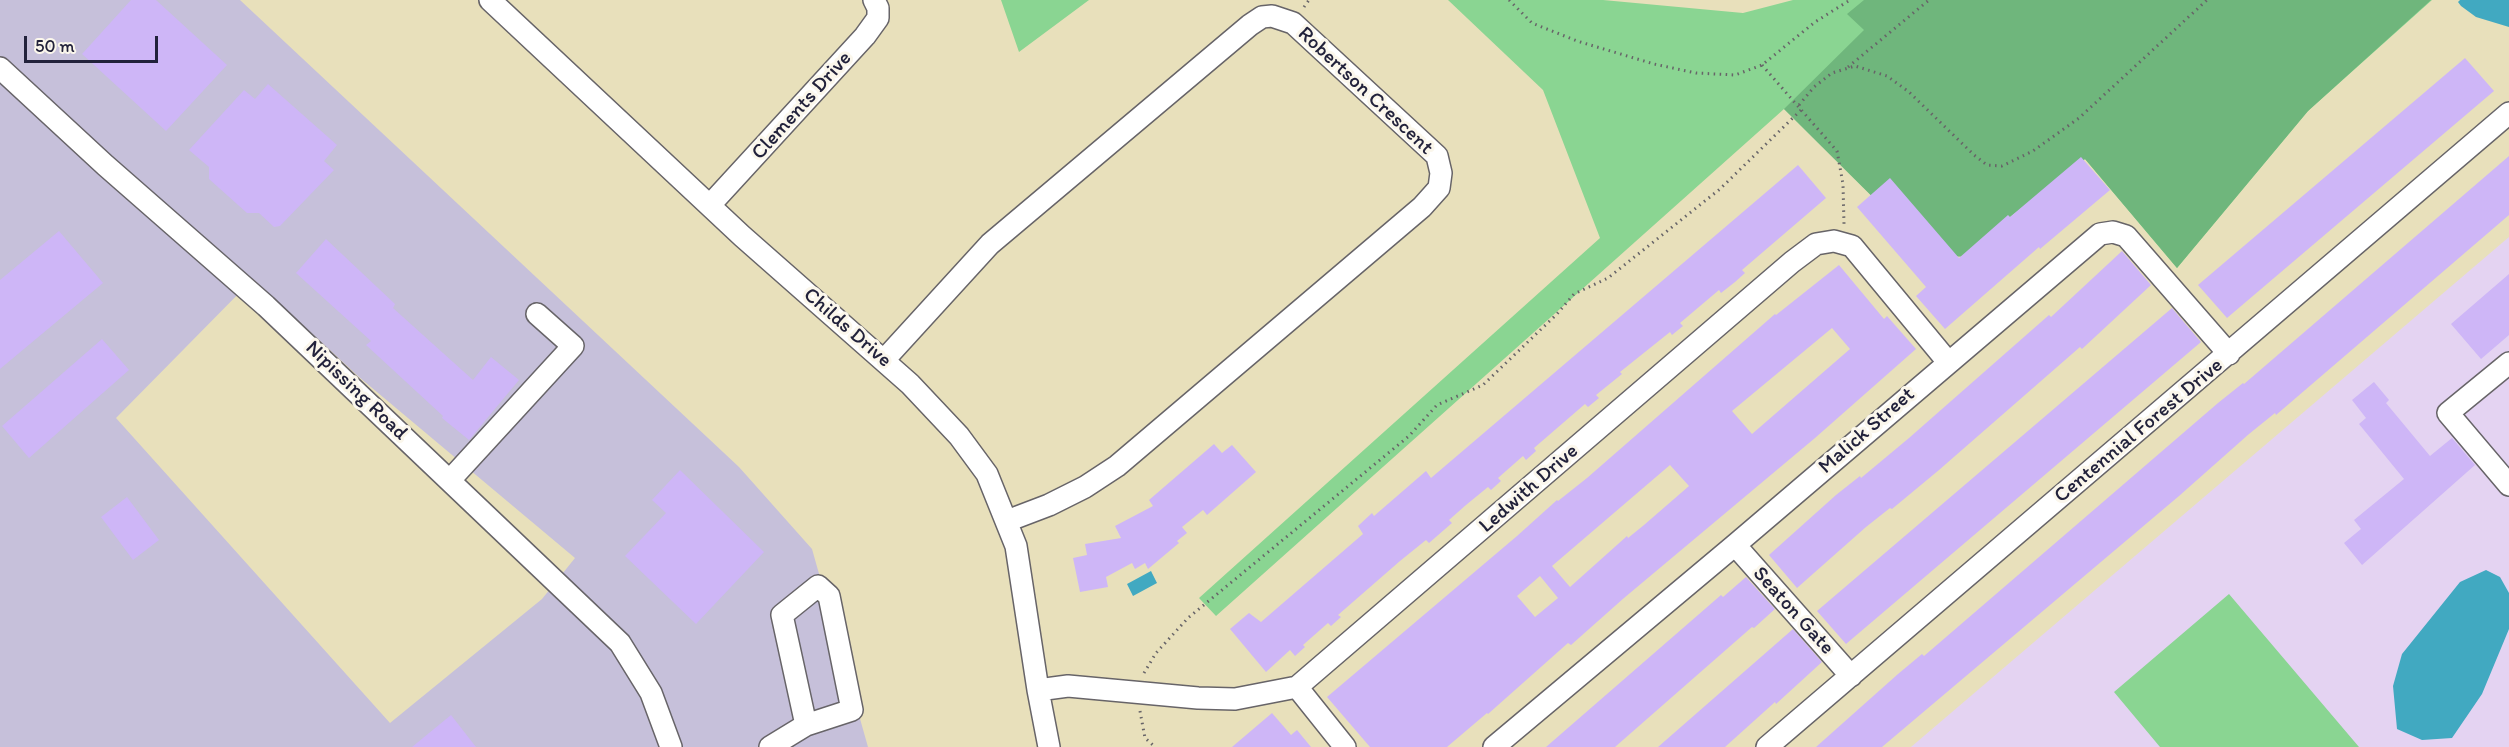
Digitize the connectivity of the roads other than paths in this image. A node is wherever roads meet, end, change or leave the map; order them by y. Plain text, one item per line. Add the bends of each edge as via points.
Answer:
1 (490, 0) edge
2 (874, 0) edge
3 (0, 68) edge
4 (2509, 113) edge
5 (710, 205) junction
6 (537, 314) dead end
7 (2229, 354) junction
8 (884, 360) junction
9 (1948, 362) junction
10 (2509, 363) edge
11 (450, 480) junction
12 (2509, 485) edge
13 (1007, 521) junction
14 (1735, 545) junction
15 (1851, 676) junction
16 (1298, 687) junction
17 (1038, 690) junction
18 (806, 725) junction
19 (671, 747) edge
20 (770, 747) edge
21 (1049, 747) edge
22 (1345, 747) edge
23 (1494, 747) edge
24 (1767, 747) edge

1 - 5 street, Childs Drive
2 - 5 street, Clements Drive via 878,18 865,36
3 - 11 street, Nipissing Road via 266,306
4 - 7 street, Centennial Forest Drive
5 - 8 street, Childs Drive
6 - 11 street via 573,346
7 - 9 street, Malick Street via 2126,236 2113,232 2100,234 2086,244
7 - 15 street, Centennial Forest Drive
8 - 13 street, Childs Drive via 959,436 987,474
8 - 13 street, Robertson Crescent via 990,244 1262,17 1293,23 1437,156 1439,188 1422,207 1118,466 1049,505
9 - 14 street, Malick Street
9 - 16 street, Ledwith Drive via 1852,246 1834,241 1816,244
10 - 12 street via 2448,413
11 - 19 street, Nipissing Road via 620,643 651,693
13 - 17 street, Childs Drive via 1018,557
14 - 15 street, Seaton Gate
14 - 23 street, Malick Street
15 - 24 street, Centennial Forest Drive
16 - 17 street, Ledwith Drive via 1235,699 1068,686
16 - 22 street
17 - 21 street, Childs Drive
18 - 18 street via 852,710 829,596 818,586 782,615
18 - 20 street

